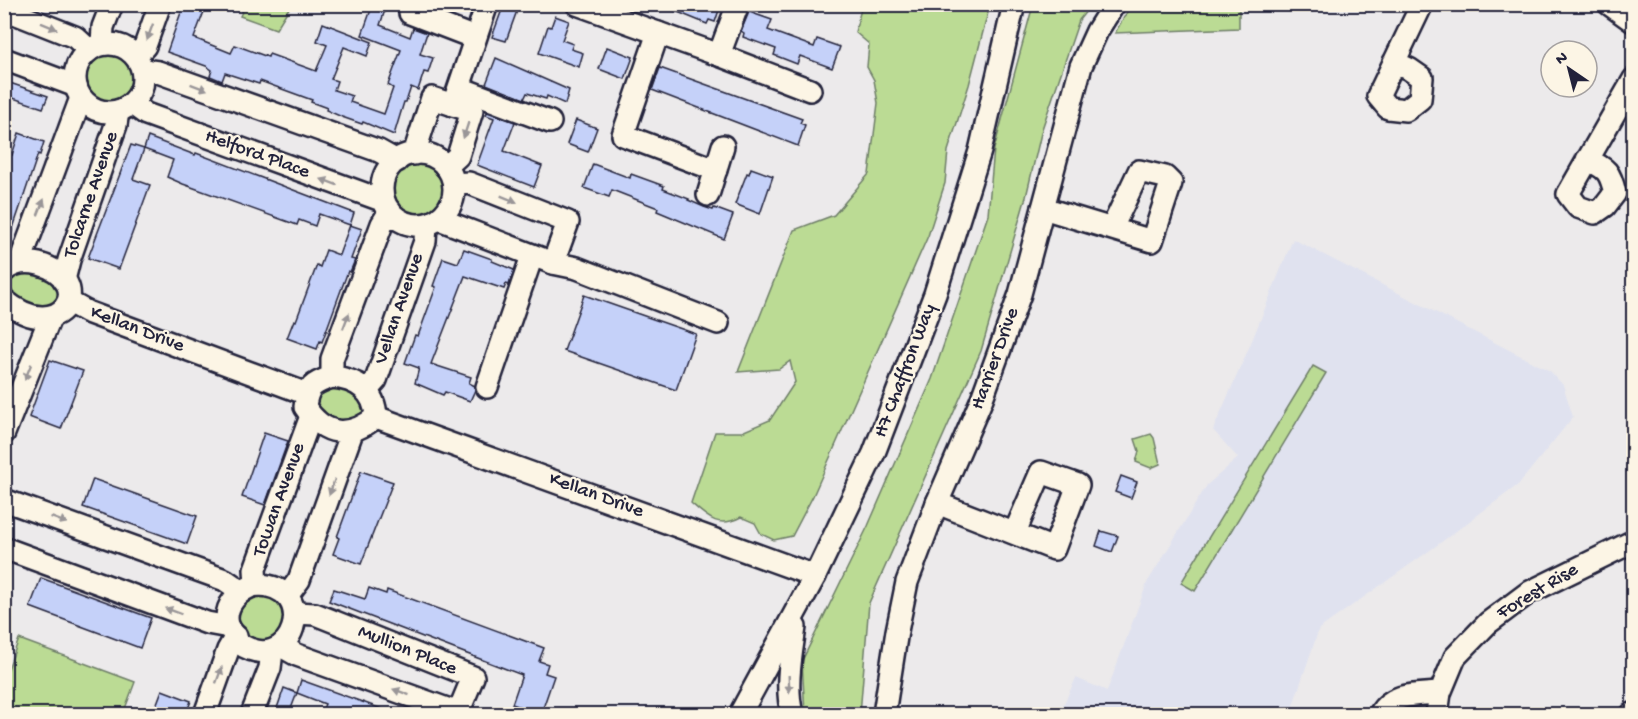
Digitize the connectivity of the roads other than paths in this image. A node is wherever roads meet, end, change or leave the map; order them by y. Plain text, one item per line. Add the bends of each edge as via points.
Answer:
1 (112, 4) edge
2 (160, 4) edge
3 (488, 4) edge
4 (577, 4) edge
5 (738, 4) edge
6 (1014, 4) edge
7 (1114, 4) edge
8 (1422, 4) edge
9 (1610, 4) edge
10 (4, 9) edge
11 (410, 13) dead end
12 (1634, 22) edge
13 (658, 33) junction
14 (475, 38) junction
15 (95, 47) junction
16 (719, 55) junction
17 (4, 59) edge
18 (1394, 62) dead end
19 (140, 63) junction
20 (1634, 79) edge
21 (810, 90) dead end
22 (79, 92) junction
23 (457, 97) junction
24 (125, 107) junction
25 (550, 122) dead end
26 (723, 146) dead end
27 (405, 157) junction
28 (1587, 159) dead end
29 (716, 170) junction
30 (450, 176) junction
31 (708, 195) dead end
32 (387, 206) junction
33 (1043, 208) junction
34 (432, 222) junction
35 (1112, 228) dead end
36 (532, 256) junction
37 (553, 263) junction
38 (12, 267) edge
39 (64, 280) junction
40 (5, 301) edge
41 (69, 302) junction
42 (50, 318) junction
43 (718, 323) dead end
44 (332, 377) junction
45 (487, 387) dead end
46 (366, 391) junction
47 (307, 394) junction
48 (311, 416) junction
49 (376, 417) junction
50 (352, 432) junction
51 (4, 433) edge
52 (4, 500) edge
53 (937, 503) junction
54 (1014, 532) dead end
55 (1634, 541) edge
56 (4, 548) edge
57 (815, 576) junction
58 (248, 588) junction
59 (291, 605) junction
60 (797, 611) junction
61 (232, 632) junction
62 (276, 649) junction
63 (1440, 693) junction
64 (744, 713) edge
65 (205, 714) edge
66 (252, 714) edge
67 (792, 714) edge
68 (884, 714) edge
69 (1380, 714) edge
70 (1437, 714) edge

1 - 15 street
2 -> 19 street
3 - 14 street
4 - 13 street
5 - 16 street
6 - 57 street, H7 Chaffron Way via 980,151 935,294 874,453
7 - 33 street, Harrier Drive via 1081,66
8 - 18 street
9 - 12 street
10 -> 15 street
11 - 14 street
13 - 16 street
13 - 29 street via 623,135
14 - 23 street
15 - 19 street via 114,44 127,48
15 - 22 street via 77,66
16 - 21 street
17 - 22 street, Helford Place
19 - 24 street via 140,94
19 -> 27 street via 347,140
20 - 28 street
22 - 24 street, Helford Place via 98,110 108,112
38 -> 22 street
23 - 25 street
23 - 27 street via 432,98
23 -> 30 street via 472,111
32 -> 24 street, Helford Place
24 - 39 street, Tolcarne Avenue
26 - 29 street
27 - 30 street via 426,155 437,159
27 - 32 street via 389,169 384,179 382,190
29 - 31 street
30 - 34 street via 453,198 448,210
30 -> 37 street via 568,222
32 - 34 street, Helford Place via 405,223
44 -> 32 street via 332,359
33 - 35 street
33 - 53 street, Harrier Drive via 1020,294 981,401
34 - 36 street, Helford Place
34 - 46 street, Vellan Avenue via 376,380
36 - 37 street, Helford Place
36 - 45 street
37 - 43 street, Helford Place via 577,268
38 - 39 street via 36,263 52,268
39 - 41 street, Kellan Drive
40 - 42 street via 33,317
41 - 42 street, Kellan Drive via 63,311
41 - 47 street, Kellan Drive
42 -> 51 street
44 - 46 street via 344,378
44 - 47 street via 317,382
46 - 49 street via 375,404
47 - 48 street via 305,407
48 - 50 street via 337,432
48 - 58 street, Towan Avenue
49 - 50 street
49 - 57 street, Kellan Drive
50 -> 59 street
52 -> 58 street
53 - 54 street
53 - 68 street, Harrier Drive via 907,582
55 - 63 street, Forest Rise via 1528,593 1488,623 1455,657
61 -> 56 street
57 - 60 street, H7 Chaffron Way
58 - 59 street via 276,588
58 - 61 street via 232,601 228,615
59 - 62 street via 295,623 290,636
59 -> 62 street, Mullion Place via 473,677 458,713
60 - 64 street, H7 Chaffron Way
60 -> 67 street via 788,674
61 - 62 street via 246,649
65 -> 61 street
62 - 66 street
63 - 69 street via 1402,696 1385,705
63 - 70 street, Forest Rise

